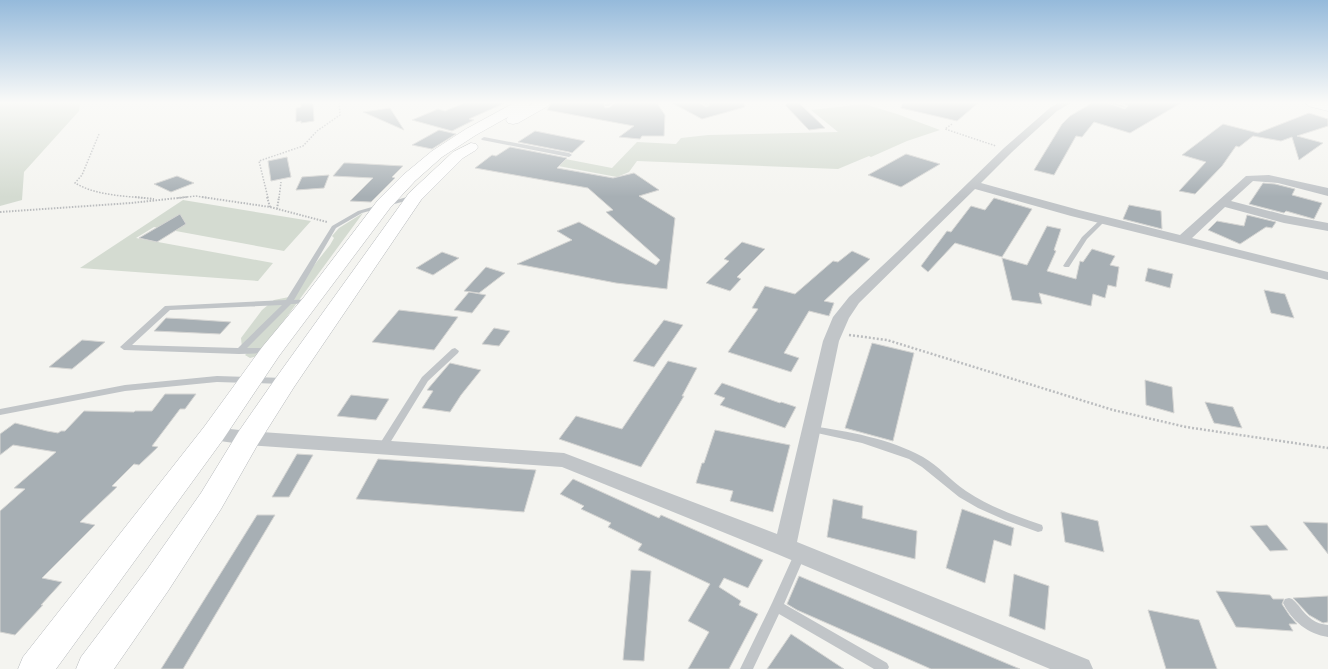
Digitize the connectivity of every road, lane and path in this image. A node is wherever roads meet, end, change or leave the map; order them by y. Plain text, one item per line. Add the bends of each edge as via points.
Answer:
1 (99, 134) dead end
2 (313, 134) edge
3 (468, 134) edge
4 (491, 134) edge
5 (961, 134) edge
6 (1026, 134) edge
7 (484, 139) junction
8 (1008, 150) junction
9 (569, 154) dead end
10 (282, 182) dead end
11 (973, 185) junction
12 (1328, 192) edge
13 (415, 197) junction
14 (158, 200) junction
15 (1223, 203) junction
16 (384, 204) junction
17 (270, 207) junction
18 (276, 209) junction
19 (0, 212) edge
20 (1103, 220) junction
21 (337, 224) junction
22 (1328, 227) edge
23 (1182, 240) junction
24 (1067, 266) dead end
25 (1328, 276) edge
26 (312, 301) junction
27 (288, 303) junction
28 (834, 333) junction
29 (239, 351) junction
30 (271, 351) junction
31 (454, 351) dead end
32 (250, 381) junction
33 (286, 381) junction
34 (0, 412) edge
35 (811, 429) junction
36 (213, 434) junction
37 (248, 438) junction
38 (382, 448) junction
39 (1328, 448) edge
40 (1038, 528) dead end
41 (792, 550) junction
42 (1289, 603) dead end
43 (777, 606) junction
44 (1328, 631) edge
45 (883, 667) dead end
46 (35, 669) edge
47 (93, 669) edge
48 (746, 669) edge
49 (1080, 669) edge

1 - 14 path via 82,175 75,183 90,190
2 - 17 path via 303,146 259,161
3 - 16 main road via 437,154
4 - 7 main road
5 - 8 path
6 - 8 street
7 - 9 lane
7 - 13 main road via 458,156
8 - 11 street
10 - 18 path
11 - 20 street
11 - 28 street via 854,300 841,317
12 - 15 street via 1257,177 1250,178
13 - 16 lane
13 - 33 main road
14 - 17 path via 196,196
14 - 19 path
15 - 22 street via 1284,219
15 - 23 street
16 - 21 lane via 360,212
16 - 26 main road
17 - 18 path
18 - 21 path
20 - 23 street
20 - 24 lane via 1084,238
21 - 27 lane
23 - 25 street
26 - 27 lane
26 - 30 main road
27 - 29 lane
27 - 29 lane via 168,308 124,347
28 - 35 street
28 - 39 path via 887,340 1113,410 1186,427
29 - 30 lane
30 - 32 main road
31 - 38 lane via 425,379
32 - 33 lane
32 - 34 lane via 217,379 125,388
32 - 36 main road
33 - 37 main road
35 - 40 lane via 845,434 913,456 990,511
35 - 41 street
36 - 37 street
36 - 46 main road
37 - 38 street
37 - 47 main road via 211,501
38 - 41 street via 564,460
41 - 43 lane
41 - 49 street
42 - 44 lane via 1300,619 1310,626
43 - 45 lane
43 - 48 lane

